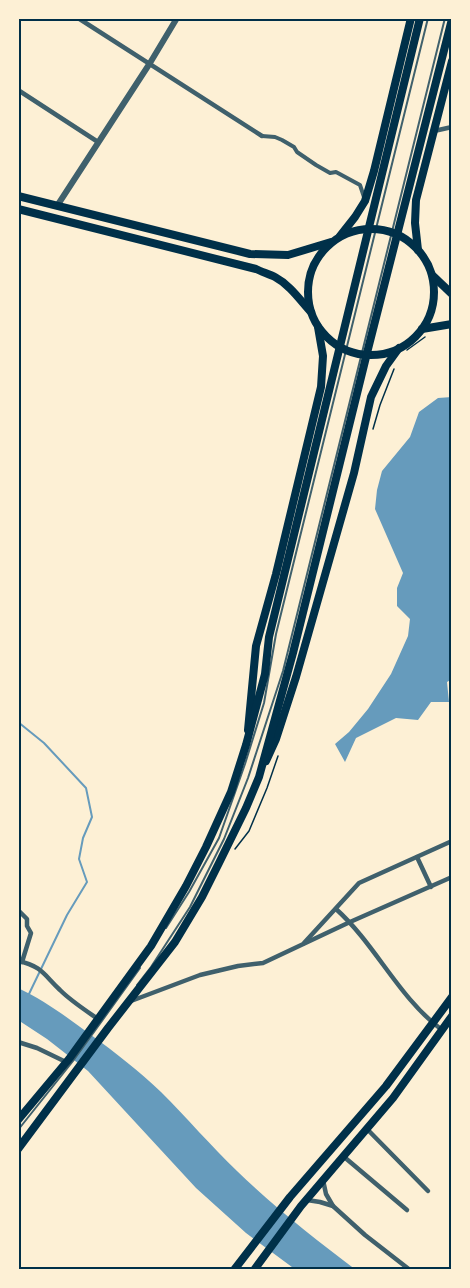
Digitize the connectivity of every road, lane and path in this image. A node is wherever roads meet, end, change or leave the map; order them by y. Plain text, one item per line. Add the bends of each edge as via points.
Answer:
1 (78, 18) edge
2 (177, 18) edge
3 (411, 18) edge
4 (420, 18) edge
5 (428, 18) edge
6 (445, 18) edge
7 (452, 19) edge
8 (452, 61) edge
9 (150, 63) junction
10 (18, 90) edge
11 (452, 127) edge
12 (434, 131) junction
13 (262, 136) joint
14 (98, 142) junction
15 (18, 196) edge
16 (365, 201) junction
17 (57, 206) junction
18 (18, 209) edge
19 (336, 240) junction
20 (418, 250) junction
21 (432, 275) junction
22 (452, 294) edge
23 (312, 314) junction
24 (452, 324) edge
25 (318, 327) junction
26 (422, 329) junction
27 (399, 348) junction
28 (273, 635) junction
29 (290, 655) junction
30 (246, 745) junction
31 (259, 777) junction
32 (452, 841) edge
33 (417, 858) junction
34 (452, 877) edge
35 (431, 887) junction
36 (336, 909) junction
37 (18, 910) edge
38 (350, 922) junction
39 (302, 945) junction
40 (20, 962) edge
41 (452, 997) edge
42 (129, 1002) junction
43 (452, 1016) edge
44 (98, 1021) junction
45 (433, 1023) junction
46 (106, 1028) junction
47 (443, 1030) junction
48 (18, 1042) edge
49 (73, 1062) junction
50 (18, 1120) edge
51 (367, 1129) junction
52 (18, 1131) edge
53 (18, 1143) edge
54 (18, 1149) edge
55 (343, 1156) junction
56 (323, 1180) junction
57 (428, 1191) dead end
58 (304, 1203) junction
59 (333, 1206) junction
60 (407, 1210) dead end
61 (234, 1270) edge
62 (254, 1270) edge
63 (410, 1270) edge

1 - 9 street
2 - 9 street
3 - 16 main road
4 - 28 main road
5 - 28 lane
6 - 29 lane
7 - 29 main road
8 - 12 main road
9 - 13 street
9 - 14 street
10 - 14 street
11 - 12 street
12 - 20 main road via 416,200
13 - 16 street via 282,140 316,165 360,185
14 - 17 street
15 - 17 main road
16 - 19 main road
17 - 19 main road via 250,254 288,255
18 - 23 main road via 256,269 285,284
19 - 20 main road via 350,232 375,229 404,238
19 - 23 main road via 319,256 310,274
20 - 21 main road
21 - 22 main road
21 - 26 main road via 432,308
23 - 25 main road
24 - 26 main road
25 - 27 main road via 337,345 361,354
25 - 30 main road via 323,356 321,387 256,646
26 - 27 main road
27 - 31 main road via 371,397 354,473 293,687
28 - 30 main road
28 - 44 lane via 264,703 219,838 128,986
29 - 31 main road
29 - 46 lane via 224,839 190,907
30 - 44 main road via 231,792 186,886 151,946
31 - 42 main road via 198,904 175,942
32 - 33 street
33 - 35 street
33 - 36 street via 359,883
34 - 35 street
35 - 38 street
36 - 38 street
36 - 39 street
37 - 40 street via 27,919 31,933
38 - 39 street
38 - 45 street via 403,992
39 - 42 street via 263,963 200,975
40 - 44 street via 39,968
41 - 45 main road
42 - 46 main road
43 - 47 main road
44 - 49 main road
45 - 47 street
45 - 61 main road
46 - 49 main road
47 - 51 main road
48 - 49 street
49 - 50 main road
49 - 52 lane
49 - 53 lane
49 - 54 main road
51 - 55 main road
51 - 57 street
55 - 56 main road
55 - 60 street
56 - 58 main road
56 - 59 street
58 - 59 street
58 - 62 main road
59 - 63 street

